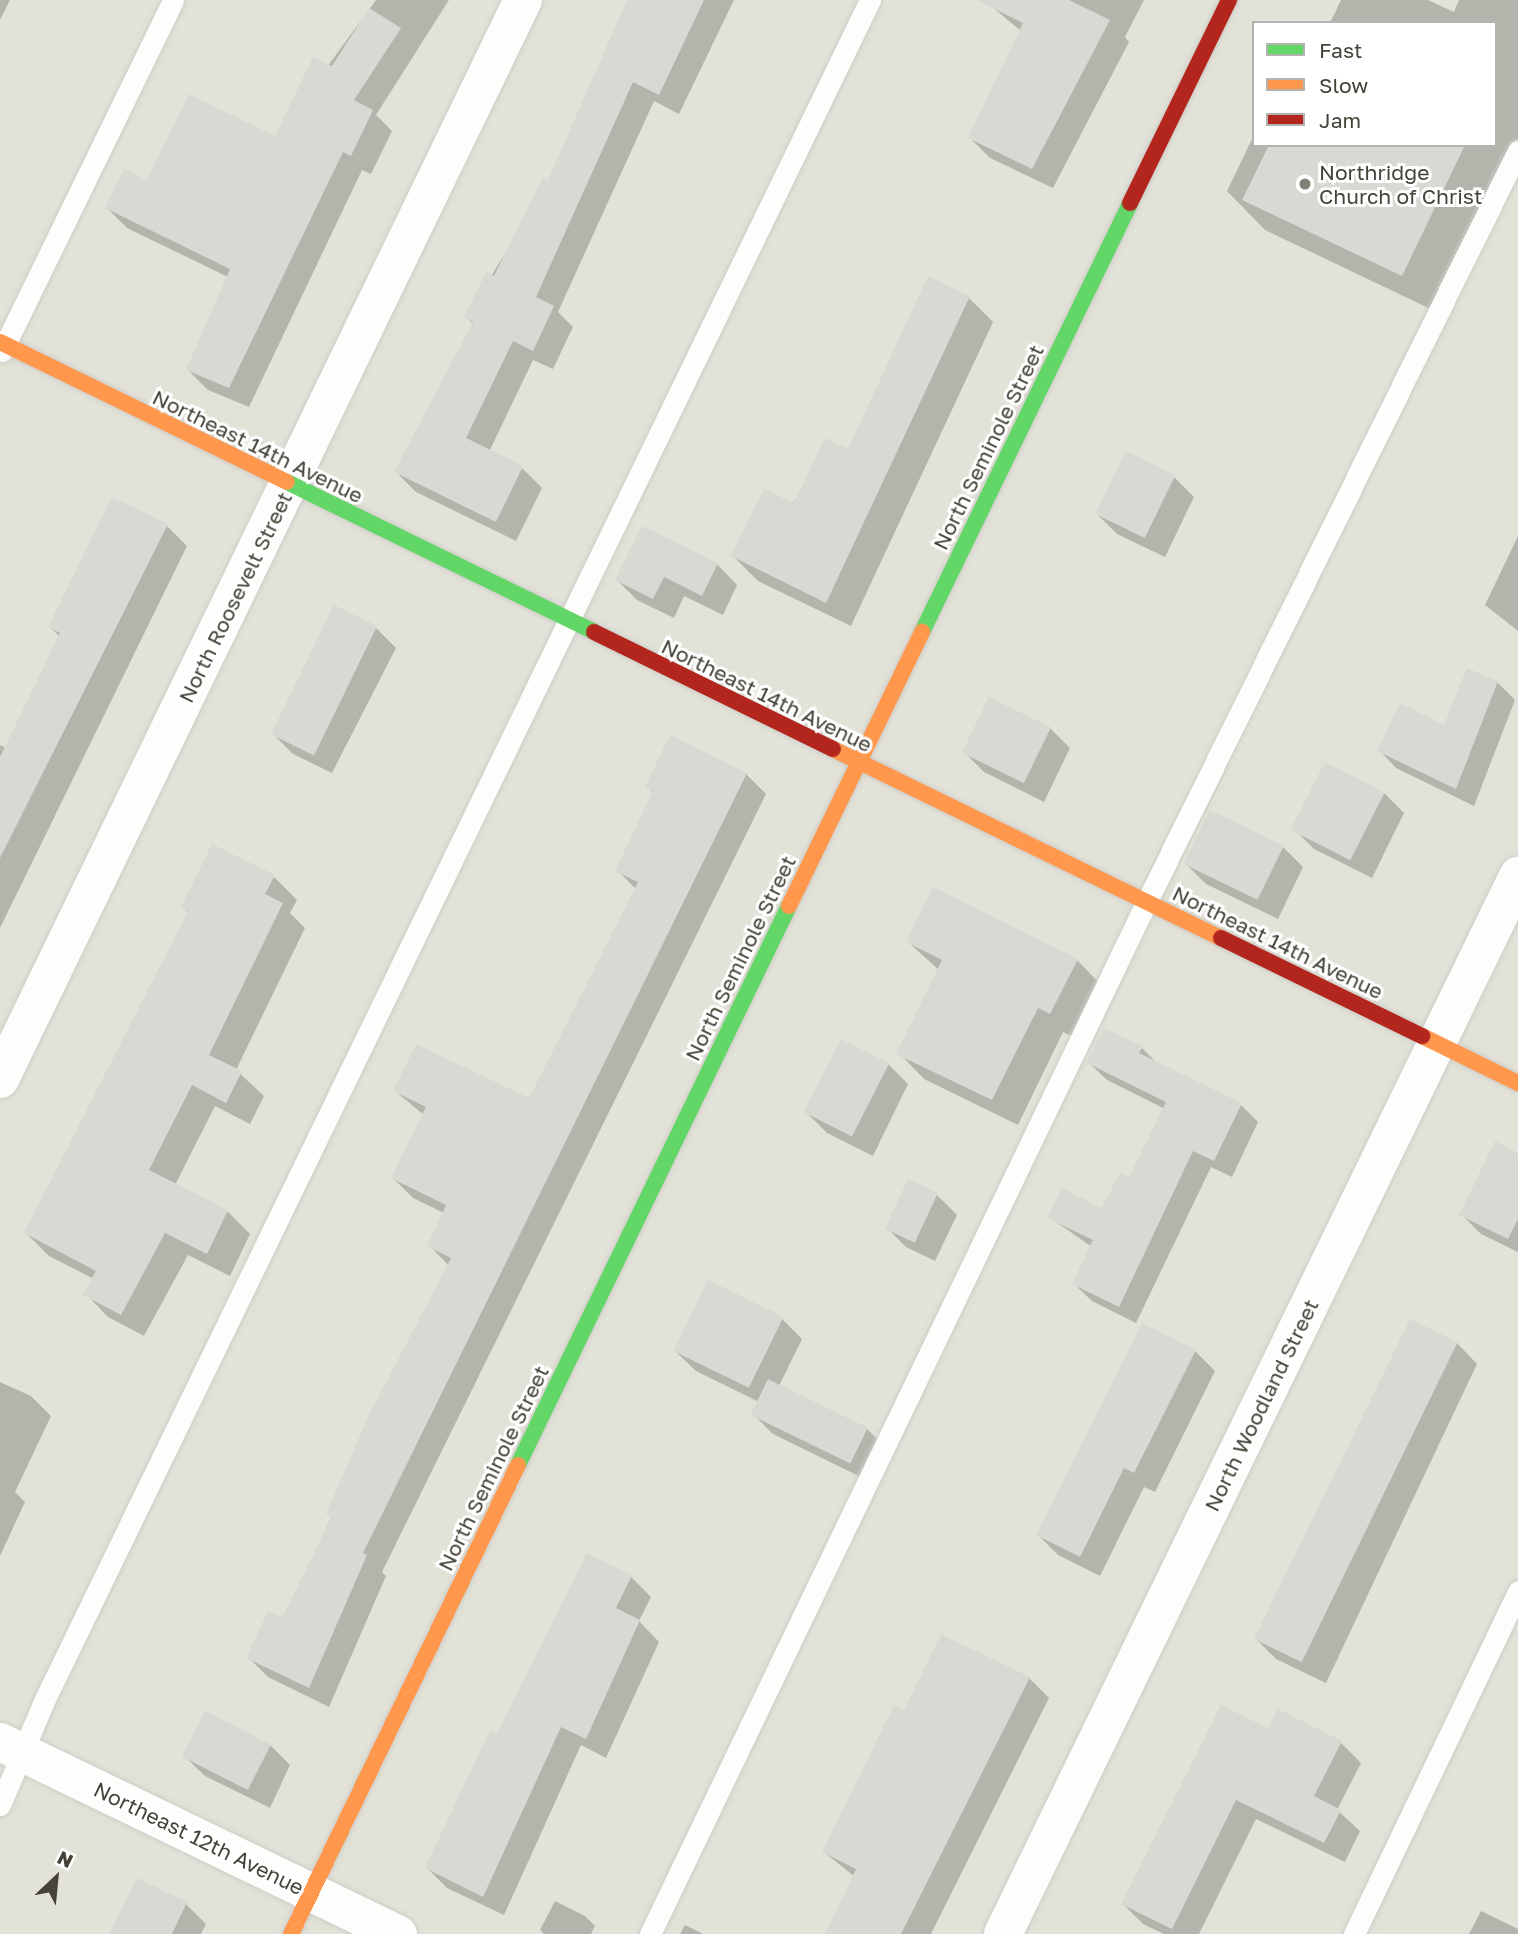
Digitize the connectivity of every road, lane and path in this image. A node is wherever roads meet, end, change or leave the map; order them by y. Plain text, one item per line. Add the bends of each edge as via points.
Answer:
1 (173, 0) edge
2 (523, 0) edge
3 (870, 0) edge
4 (1229, 0) edge
5 (1518, 151) edge
6 (2, 348) edge
7 (290, 486) junction
8 (569, 621) junction
9 (858, 763) junction
10 (1518, 876) edge
11 (1147, 901) junction
12 (1437, 1043) junction
13 (0, 1079) edge
14 (1518, 1083) edge
15 (1518, 1591) edge
16 (12, 1747) edge
17 (0, 1805) edge
18 (311, 1893) junction
19 (291, 1934) edge
20 (398, 1934) edge
21 (650, 1934) edge
22 (1003, 1934) edge
23 (1354, 1934) edge

1 - 6 lane
2 - 7 street, North Roosevelt Street
3 - 8 lane
4 - 9 street, North Seminole Street
5 - 11 lane
6 - 7 street, Northeast 14th Avenue
7 - 8 street, Northeast 14th Avenue
7 - 13 street, North Roosevelt Street
8 - 9 street, Northeast 14th Avenue
8 - 16 lane
9 - 11 street, Northeast 14th Avenue
9 - 18 street, North Seminole Street
10 - 12 street, North Woodland Street
11 - 12 street, Northeast 14th Avenue
11 - 21 lane
12 - 14 street, Northeast 14th Avenue
12 - 22 street, North Woodland Street
15 - 23 lane
16 - 17 lane
16 - 18 street, Northeast 12th Avenue
18 - 19 street, North Seminole Street
18 - 20 street, Northeast 12th Avenue

